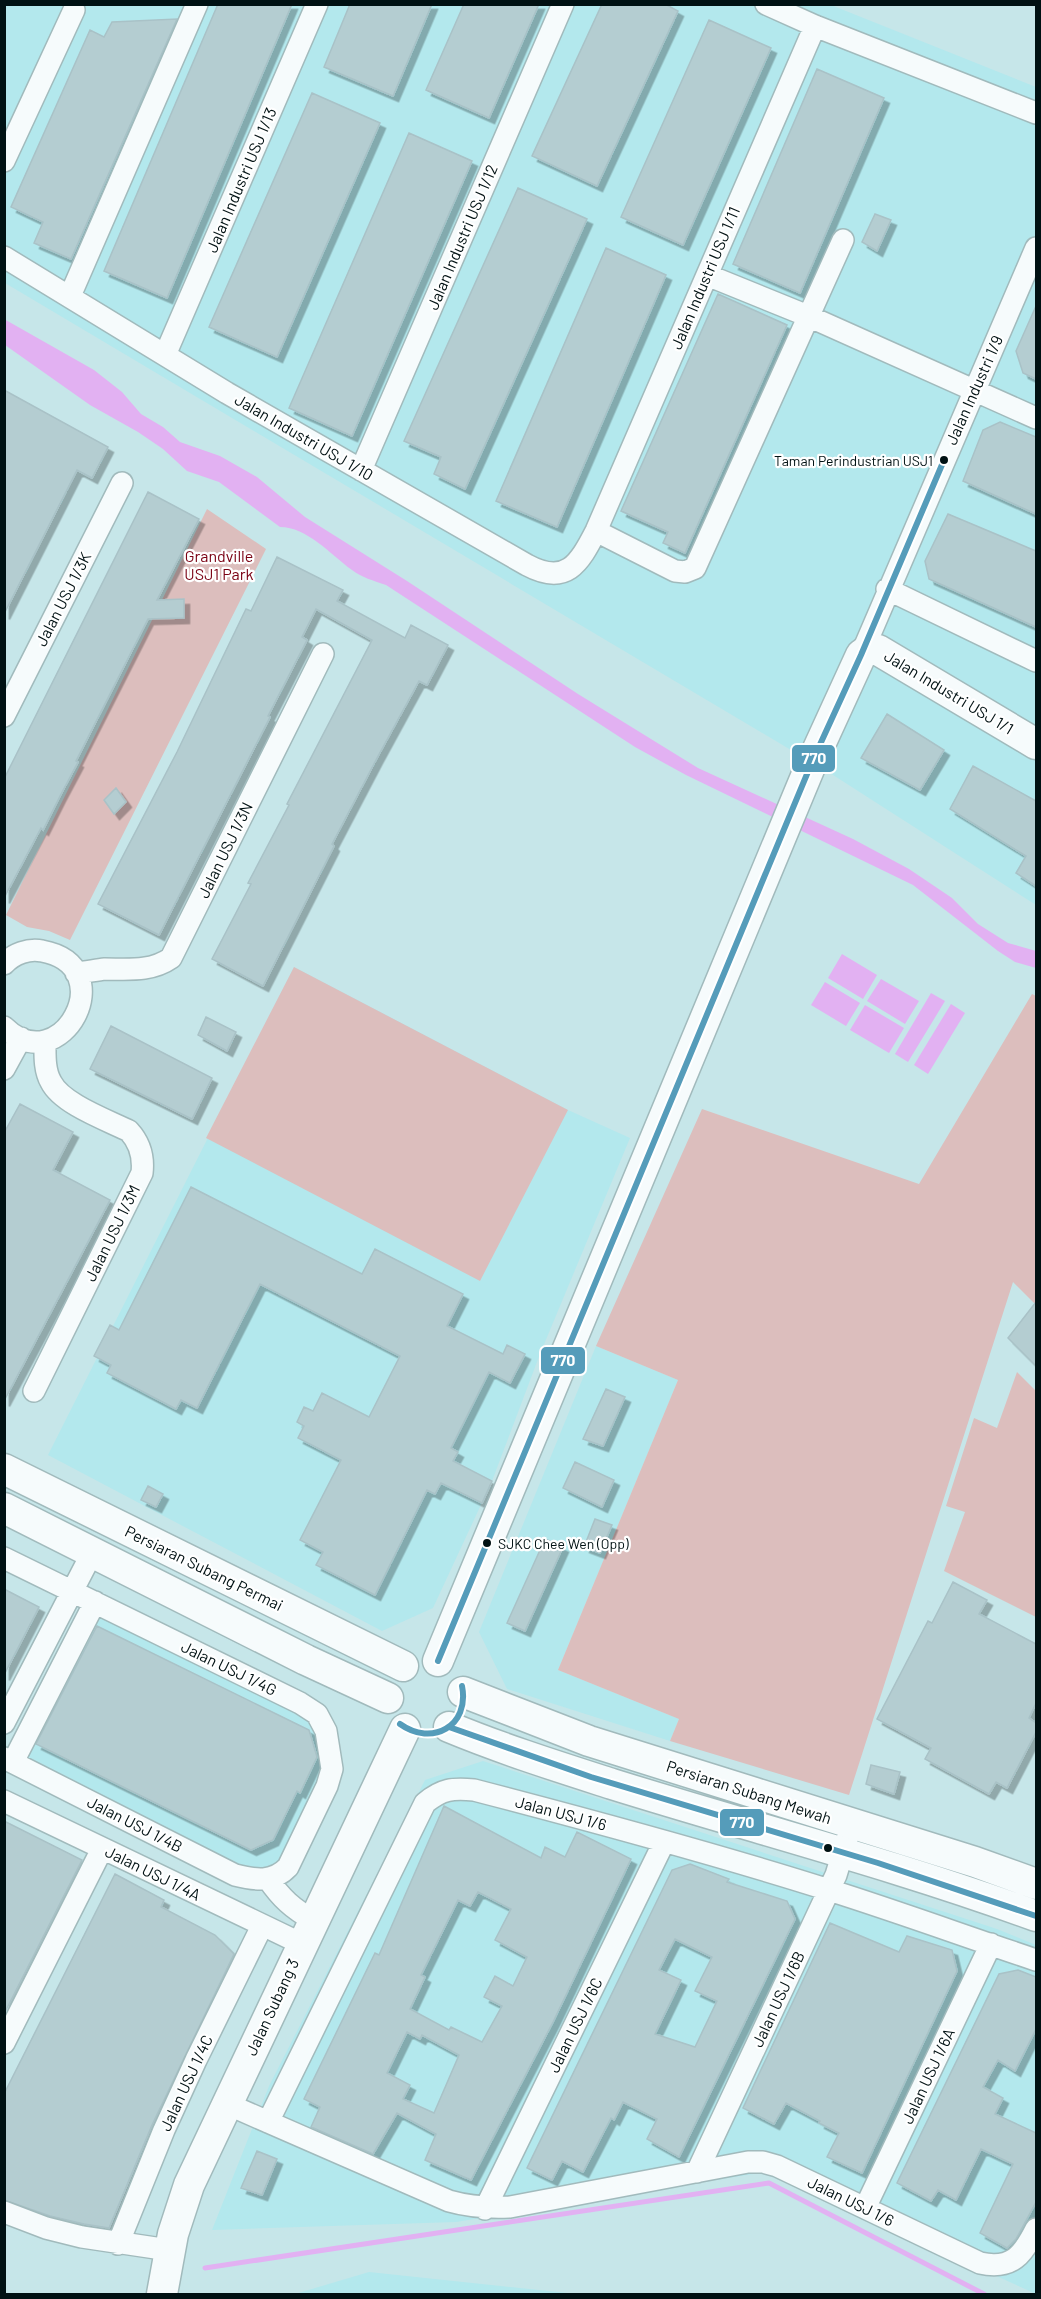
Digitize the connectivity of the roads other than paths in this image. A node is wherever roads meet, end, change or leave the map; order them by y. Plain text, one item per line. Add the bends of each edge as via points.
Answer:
1 (197, 4) edge
2 (317, 4) edge
3 (563, 4) edge
4 (766, 4) edge
5 (74, 10) dead end
6 (815, 26) junction
7 (1036, 112) edge
8 (4, 161) edge
9 (843, 240) dead end
10 (1036, 248) edge
11 (4, 257) edge
12 (707, 275) junction
13 (70, 296) junction
14 (808, 316) junction
15 (165, 355) junction
16 (973, 392) junction
17 (1036, 418) edge
18 (362, 470) junction
19 (122, 483) dead end
20 (596, 531) junction
21 (888, 589) junction
22 (323, 654) dead end
23 (861, 656) junction
24 (1036, 661) edge
25 (4, 716) edge
26 (1036, 744) edge
27 (4, 964) edge
28 (76, 973) junction
29 (13, 1033) edge
30 (45, 1041) junction
31 (4, 1069) edge
32 (34, 1391) dead end
33 (4, 1469) edge
34 (4, 1508) edge
35 (92, 1553) junction
36 (4, 1558) edge
37 (71, 1590) junction
38 (95, 1602) junction
39 (438, 1660) junction
40 (403, 1666) junction
41 (463, 1692) junction
42 (388, 1698) junction
43 (4, 1723) edge
44 (448, 1727) junction
45 (405, 1729) junction
46 (9, 1760) edge
47 (4, 1801) edge
48 (850, 1824) junction
49 (664, 1842) junction
50 (102, 1849) junction
51 (843, 1854) junction
52 (268, 1879) junction
53 (1036, 1884) edge
54 (829, 1890) junction
55 (1036, 1916) edge
56 (262, 1926) junction
57 (308, 1932) junction
58 (991, 1944) junction
59 (1036, 1960) edge
60 (4, 2043) edge
61 (227, 2104) junction
62 (268, 2122) junction
63 (696, 2172) junction
64 (865, 2208) junction
65 (485, 2209) junction
66 (4, 2212) edge
67 (1036, 2229) edge
68 (118, 2244) junction
69 (169, 2250) junction
70 (162, 2295) edge

1 - 13 street
2 - 15 street, Jalan Industri USJ 1/13
3 - 18 street, Jalan Industri USJ 1/12
4 - 6 street
5 - 8 street
6 - 7 street
6 - 12 street, Jalan Industri USJ 1/11
9 - 14 street
10 - 16 street, Jalan Industri 1/9
11 - 13 street, Jalan Industri USJ 1/10
12 - 14 street
12 - 20 street, Jalan Industri USJ 1/11
13 - 15 street, Jalan Industri USJ 1/10
14 - 16 street
14 - 20 street via 695,568 675,571
15 - 18 street, Jalan Industri USJ 1/10
16 - 17 street
16 - 21 street, Jalan Industri 1/9
18 - 20 street, Jalan Industri USJ 1/10 via 540,572 563,573 573,566 582,559
19 - 25 street, Jalan USJ 1/3K
21 - 23 street, Jalan Industri 1/9
21 - 24 street
22 - 28 street, Jalan USJ 1/3N via 171,958 148,968
23 - 26 main road, Jalan Industri USJ 1/1 via 868,650 878,650
23 - 39 main road, Jalan Industri 1/9
27 - 28 street via 21,952 37,950 66,961
28 - 30 street via 82,990 80,1007 61,1034
29 - 30 street via 32,1041
29 - 31 street
30 - 32 street, Jalan USJ 1/3M via 48,1074 59,1093 129,1131 136,1139 143,1162 142,1173
33 - 40 main road, Persiaran Subang Permai
34 - 35 main road
35 - 37 street
35 - 42 main road
36 - 37 street, Jalan USJ 1/4G
37 - 38 street, Jalan USJ 1/4G
37 - 43 street
38 - 46 street
38 - 52 street, Jalan USJ 1/4G via 317,1714 331,1751 332,1769 327,1786 288,1867 279,1876
39 - 40 main road via 420,1659
39 - 41 main road via 456,1673
40 - 42 main road via 391,1680
41 - 44 main road via 461,1712
41 - 48 main road, Persiaran Subang Mewah via 589,1741
42 - 45 main road via 393,1716
44 - 45 main road via 427,1735
44 - 51 main road, Persiaran Subang Mewah via 501,1749
45 - 57 main road, Jalan Subang 3
46 - 52 street, Jalan USJ 1/4B via 235,1875
47 - 50 street, Jalan USJ 1/4A
48 - 51 street, Jalan USJ 1/6B
48 - 53 main road, Persiaran Subang Mewah
49 - 54 street, Jalan USJ 1/6
49 - 62 street, Jalan USJ 1/6 via 474,1790 456,1788 438,1793 425,1803
49 - 65 street, Jalan USJ 1/6C
50 - 56 street, Jalan USJ 1/4A
50 - 60 street
51 - 54 street, Jalan USJ 1/6B
51 - 55 main road, Persiaran Subang Mewah via 975,1893
52 - 57 street via 280,1898 296,1911
54 - 58 street, Jalan USJ 1/6
54 - 63 street, Jalan USJ 1/6B
56 - 57 street, Jalan USJ 1/4A
56 - 68 street, Jalan USJ 1/4C via 164,2130
57 - 61 main road, Jalan Subang 3
58 - 59 street, Jalan USJ 1/6
58 - 64 street, Jalan USJ 1/6A
61 - 62 street, Jalan USJ 1/6
61 - 69 main road, Jalan Subang 3 via 179,2211
62 - 65 street, Jalan USJ 1/6 via 449,2201
63 - 64 street, Jalan USJ 1/6 via 763,2162
63 - 65 street, Jalan USJ 1/6
64 - 67 street, Jalan USJ 1/6 via 980,2263 994,2266 1017,2257
66 - 68 street via 46,2228
68 - 69 street
69 - 70 main road, Jalan Subang 3

